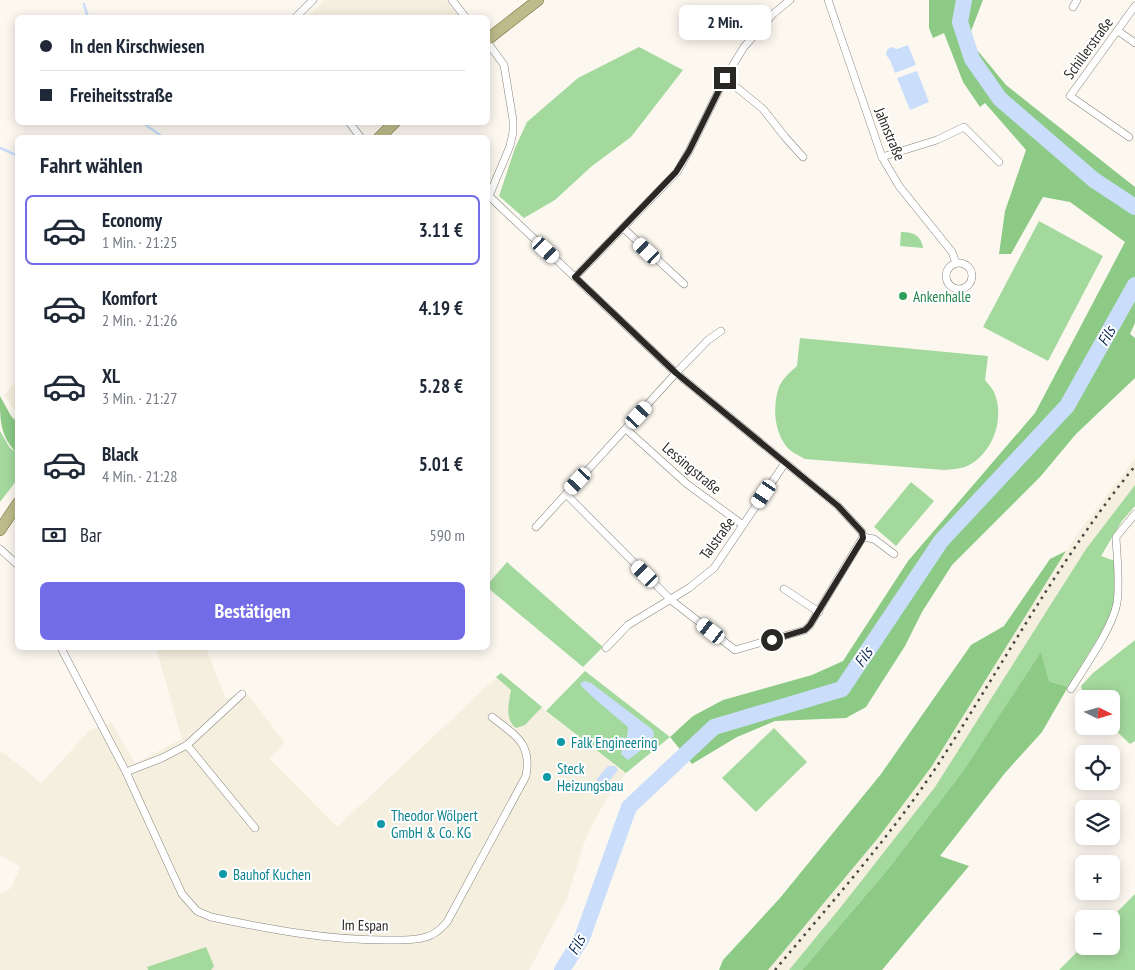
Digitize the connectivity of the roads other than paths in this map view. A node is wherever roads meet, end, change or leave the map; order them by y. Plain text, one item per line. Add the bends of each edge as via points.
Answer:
1 (313, 0) edge
2 (452, 0) edge
3 (538, 0) edge
4 (790, 0) edge
5 (828, 0) edge
6 (1135, 6) edge
7 (298, 15) edge
8 (464, 15) edge
9 (1118, 31) junction
10 (490, 37) edge
11 (1135, 43) edge
12 (490, 46) edge
13 (725, 78) junction
14 (392, 125) edge
15 (382, 135) edge
16 (1129, 137) dead end
17 (804, 157) dead end
18 (882, 157) junction
19 (999, 162) dead end
20 (490, 192) edge
21 (490, 199) edge
22 (623, 228) junction
23 (956, 263) dead end
24 (575, 277) junction
25 (684, 284) dead end
26 (720, 331) dead end
27 (676, 373) junction
28 (626, 429) junction
29 (785, 463) junction
30 (566, 494) junction
31 (15, 508) edge
32 (1135, 514) edge
33 (743, 525) junction
34 (536, 526) dead end
35 (0, 530) edge
36 (863, 538) junction
37 (0, 549) edge
38 (894, 554) dead end
39 (15, 562) edge
40 (784, 589) dead end
41 (671, 600) junction
42 (819, 612) junction
43 (606, 648) dead end
44 (62, 650) edge
45 (1070, 690) dead end
46 (242, 694) dead end
47 (492, 717) dead end
48 (187, 745) junction
49 (126, 772) junction
50 (255, 828) dead end

1 - 7 street
2 - 8 street
3 - 10 main road
4 - 13 street via 744,47
5 - 18 street, Jahnstraße
6 - 9 street, Schillerstraße
9 - 11 street
9 - 16 street, Schillerstraße via 1070,96
12 - 20 street via 504,65 513,120 510,146
13 - 17 street via 763,109
13 - 22 street via 676,172
14 - 15 main road
18 - 19 street via 937,140 964,127
18 - 23 street, Jahnstraße via 899,186 952,252
21 - 24 street
22 - 24 street
22 - 25 street
24 - 27 street
26 - 27 street
27 - 28 street
27 - 29 street
28 - 30 street
28 - 33 street, Lessingstraße via 687,484
29 - 33 street, Talstraße
29 - 36 street via 838,506 862,532
30 - 34 street
30 - 41 street
31 - 35 main road
32 - 45 street via 1116,537 1116,605 1101,641
33 - 41 street, Talstraße via 714,568
36 - 38 street via 874,539
36 - 42 street
37 - 39 street
40 - 42 street
41 - 42 street via 735,650 805,630
41 - 43 street, Talstraße via 628,625
44 - 49 street, Im Espan
46 - 48 street
47 - 49 street, Im Espan via 516,737 527,752 526,776 447,922 438,932 427,937 407,940 338,939 249,925 197,911 182,894
48 - 49 street
48 - 50 street

